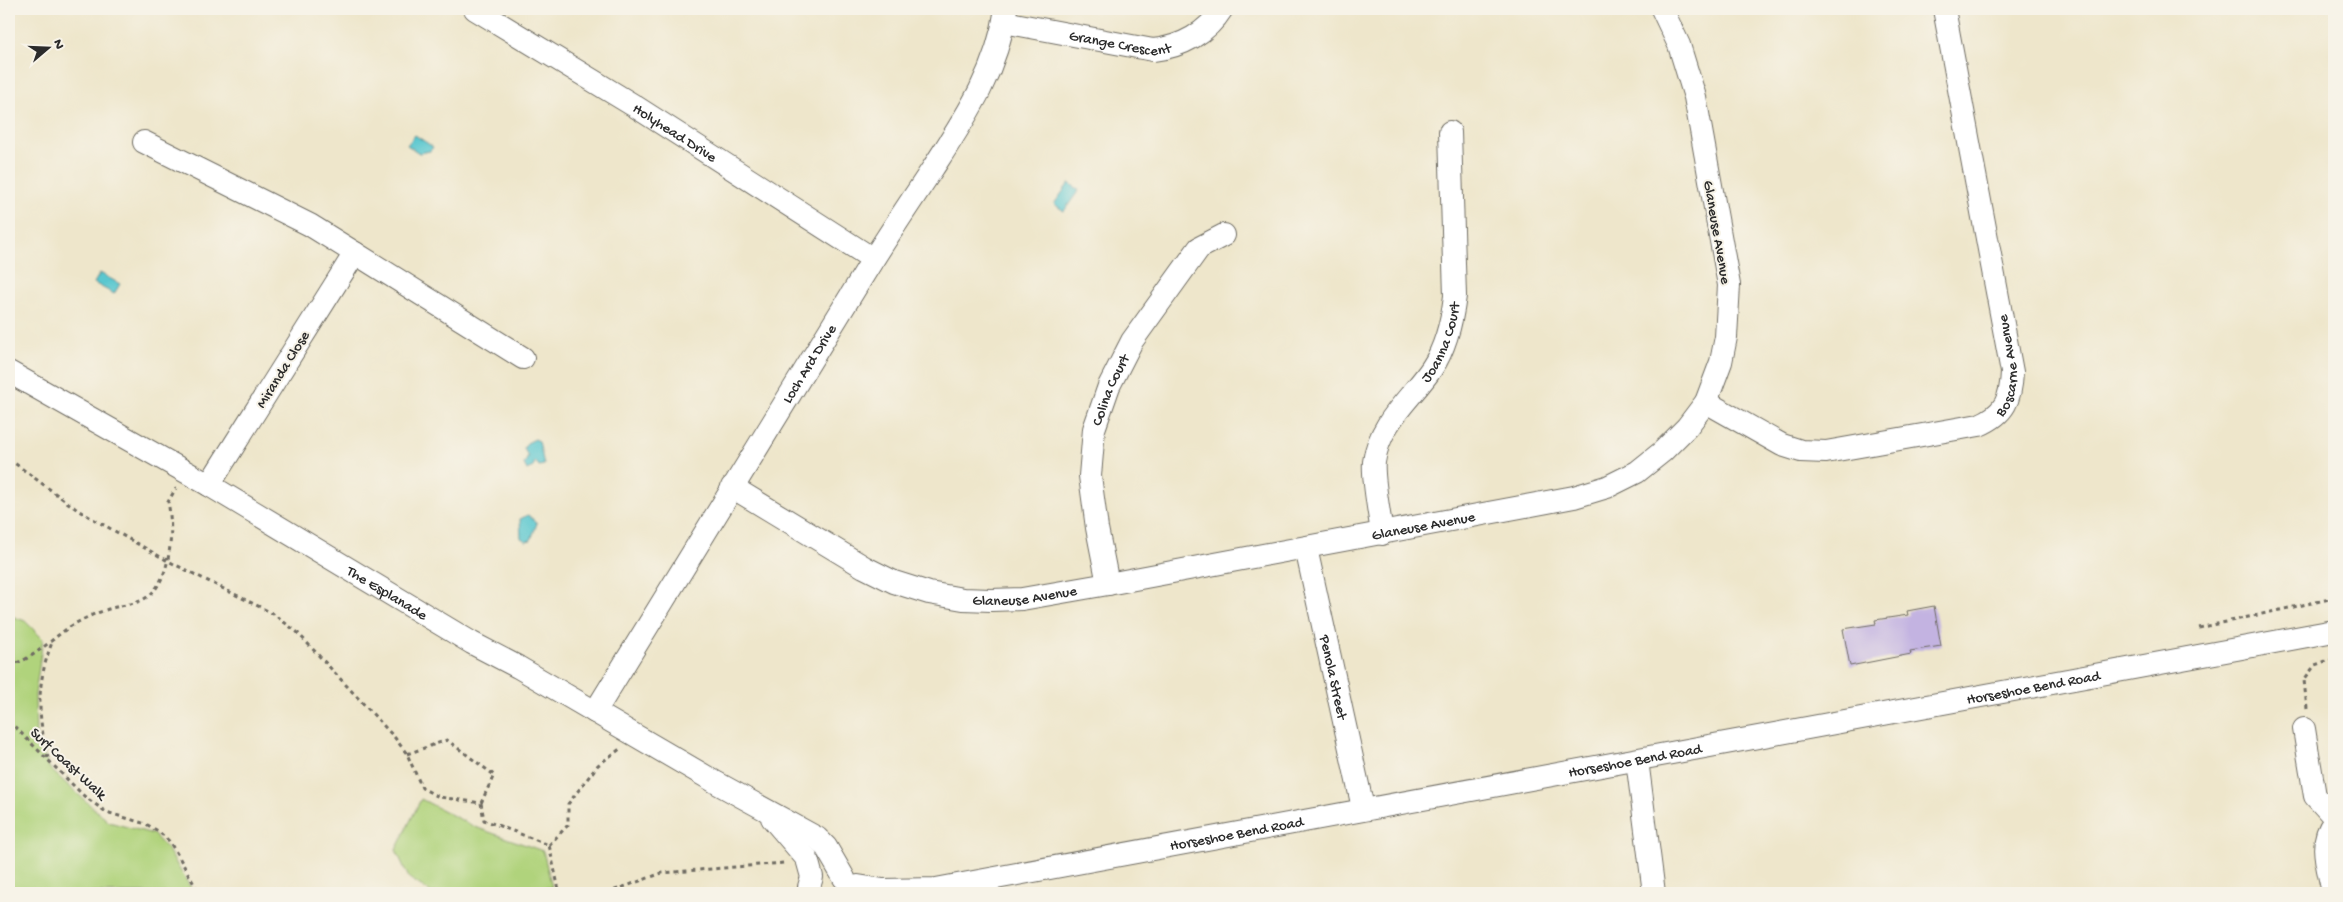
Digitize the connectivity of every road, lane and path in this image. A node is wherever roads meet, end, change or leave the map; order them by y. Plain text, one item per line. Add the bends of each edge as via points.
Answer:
1 (475, 9) edge
2 (1222, 9) edge
3 (1662, 9) edge
4 (1944, 9) edge
5 (1005, 15) edge
6 (1450, 132) dead end
7 (144, 142) dead end
8 (1224, 235) dead end
9 (356, 253) junction
10 (873, 259) junction
11 (523, 358) dead end
12 (9, 372) edge
13 (1706, 402) junction
14 (9, 459) edge
15 (185, 472) junction
16 (209, 486) junction
17 (732, 487) junction
18 (1382, 534) junction
19 (1306, 548) junction
20 (168, 561) junction
21 (1108, 584) junction
22 (2334, 598) edge
23 (2199, 628) dead end
24 (2334, 631) edge
25 (54, 639) junction
26 (2334, 658) edge
27 (9, 665) edge
28 (595, 712) junction
29 (9, 721) edge
30 (2304, 729) joint
31 (632, 735) junction
32 (407, 754) junction
33 (48, 759) junction
34 (1637, 760) junction
35 (481, 803) junction
36 (1363, 808) junction
37 (767, 811) junction
38 (2334, 817) edge
39 (2334, 822) edge
40 (548, 846) junction
41 (807, 859) junction
42 (856, 886) edge
43 (194, 888) junction
44 (559, 890) junction
45 (807, 890) edge
46 (930, 891) edge
47 (189, 893) edge
48 (199, 893) edge
49 (542, 893) edge
50 (605, 893) edge
51 (1654, 893) edge
52 (2333, 893) edge

1 - 10 street, Holyhead Drive via 633,105
2 - 5 street, Grange Crescent via 1195,37 1153,50
3 - 13 street, Glaneuse Avenue via 1679,45 1694,97 1729,285 1721,362
4 - 13 street, Boscarne Avenue via 2012,372 2011,391 2004,406 1993,419 1979,425 1826,452 1801,451 1782,445
5 - 10 street, Loch Ard Drive via 984,86
6 - 18 street, Joanna Court via 1455,296 1451,321 1432,368 1392,418 1382,437 1374,462
7 - 9 street via 310,225
8 - 21 street, Colina Court via 1199,248 1132,341 1109,386 1094,429 1090,476
9 - 11 street
9 - 16 street, Miranda Close
10 - 17 street, Loch Ard Drive
12 - 15 street, The Esplanade
13 - 18 street, Glaneuse Avenue via 1662,452 1637,472 1607,487 1574,497
14 - 20 path via 79,511
15 - 16 street, The Esplanade
15 - 20 path via 168,502 172,519
16 - 28 street, The Esplanade via 472,643
17 - 21 street, Glaneuse Avenue via 864,567 894,582 929,593 963,599 1022,599
17 - 28 street, Loch Ard Drive
18 - 19 street, Glaneuse Avenue
19 - 21 street, Glaneuse Avenue
19 - 36 street, Penola Street
20 - 25 path via 157,587 143,600 79,621
20 - 32 path via 272,613 298,632
22 - 23 path
24 - 34 street, Horseshoe Bend Road
25 - 27 path via 21,663
25 - 33 path via 44,664 40,697 40,727
26 - 30 path via 2315,664 2304,680 2308,718
28 - 31 street, The Esplanade
29 - 33 path, Surf Coast Walk
30 - 38 street via 2315,796
31 - 37 street, The Esplanade
31 - 40 path via 617,754 598,764 590,774 568,804 568,825
32 - 35 path via 422,788 439,797
32 - 35 path via 447,740 494,775
33 - 43 path, Surf Coast Walk via 84,796 106,812 158,831 179,857
34 - 36 street, Horseshoe Bend Road
34 - 51 street
35 - 40 path via 484,820
36 - 46 street, Horseshoe Bend Road
37 - 41 street, The Esplanade
37 - 42 street, The Esplanade via 817,838
39 - 52 street via 2325,837
40 - 44 path
41 - 45 street via 812,877
41 - 50 path via 662,873
42 - 45 street, Horseshoe Bend Road via 818,882
42 - 46 street, Horseshoe Bend Road via 873,890
43 - 47 path
43 - 48 path, Surf Coast Walk
44 - 49 path
44 - 50 path

